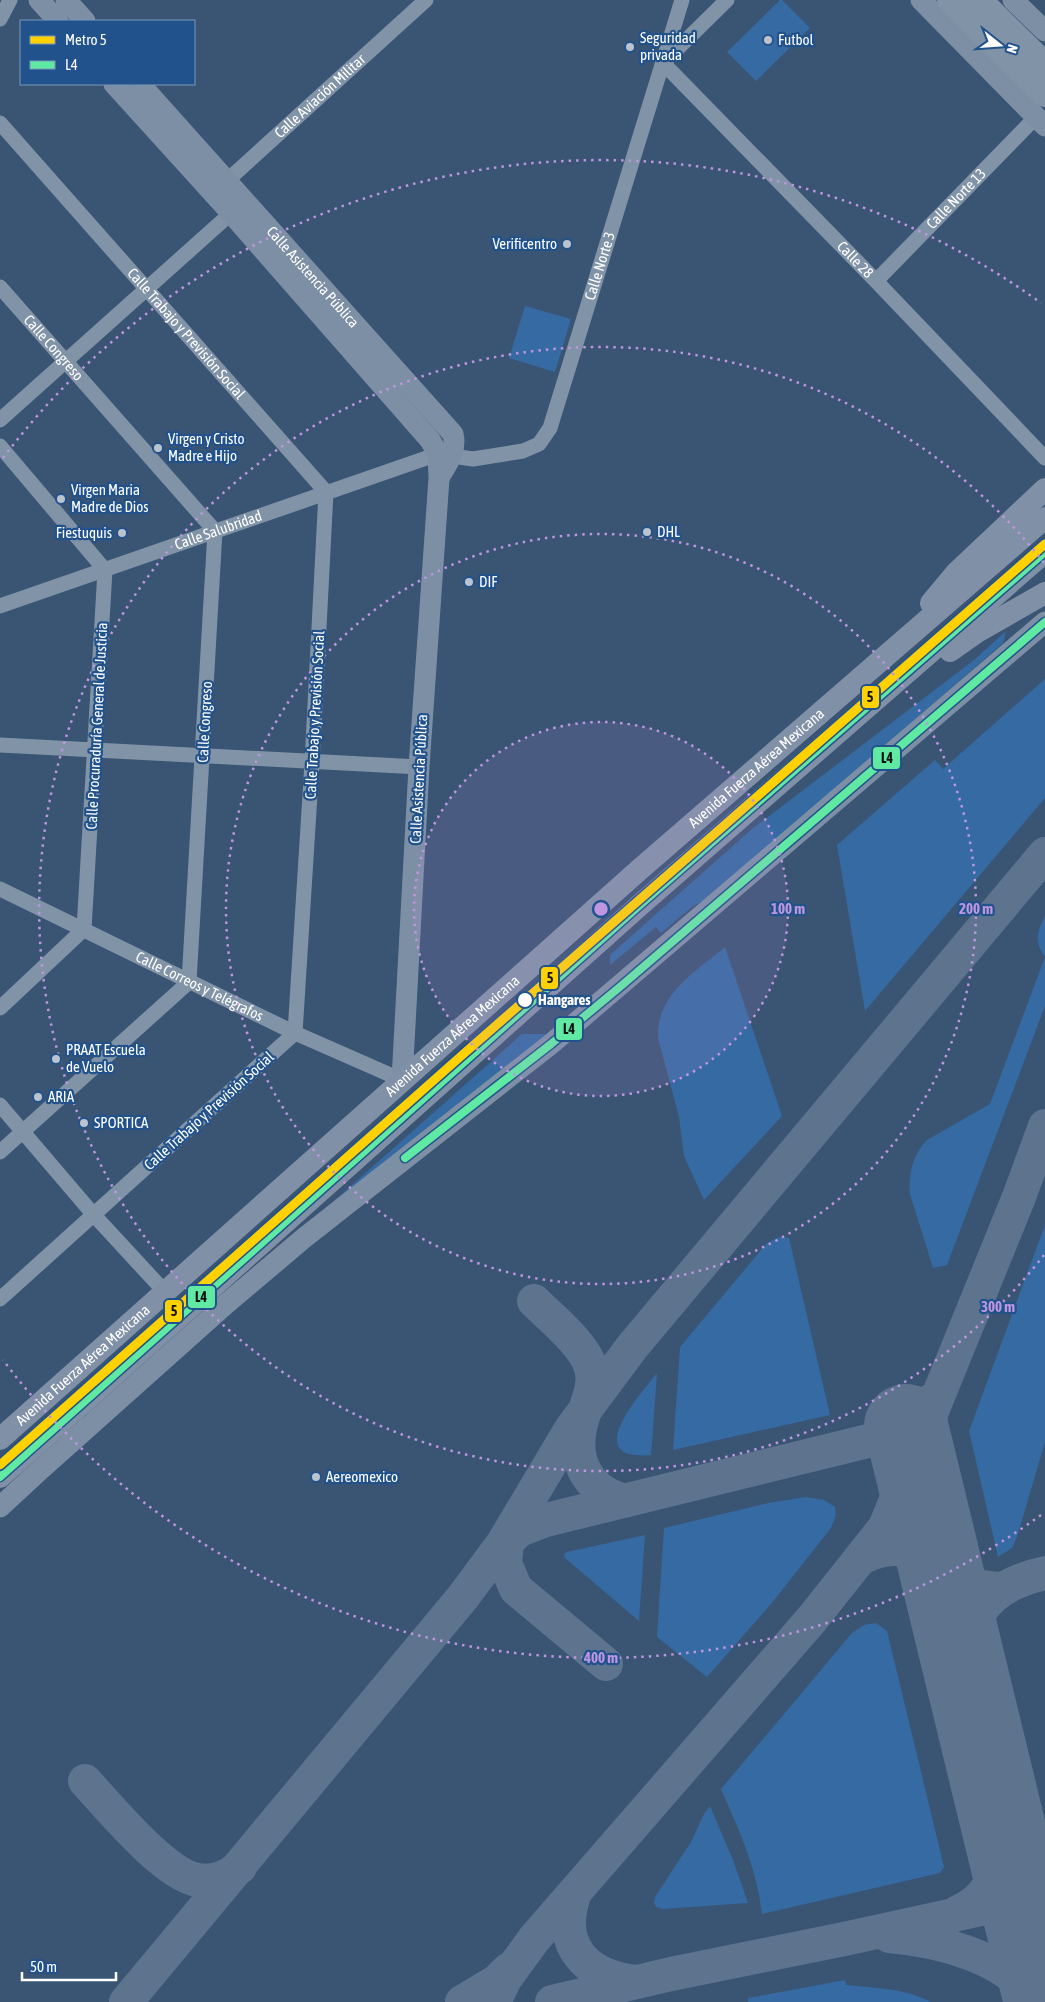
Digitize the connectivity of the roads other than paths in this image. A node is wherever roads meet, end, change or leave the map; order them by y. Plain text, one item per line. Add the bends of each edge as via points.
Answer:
1 (10, 0) edge
2 (426, 0) edge
3 (682, 0) edge
4 (727, 0) edge
5 (921, 0) edge
6 (950, 0) edge
7 (996, 4) edge
8 (53, 6) edge
9 (0, 19) edge
10 (82, 20) edge
11 (1045, 30) edge
12 (663, 63) junction
13 (1045, 65) edge
14 (115, 85) edge
15 (141, 85) edge
16 (1042, 112) edge
17 (0, 123) edge
18 (220, 187) junction
19 (238, 207) junction
20 (876, 281) junction
21 (0, 287) edge
22 (147, 289) junction
23 (65, 361) junction
24 (0, 420) edge
25 (0, 446) edge
26 (445, 455) junction
27 (1045, 458) edge
28 (1045, 489) edge
29 (326, 492) junction
30 (1045, 518) edge
31 (215, 531) junction
32 (1045, 552) edge
33 (105, 570) junction
34 (1045, 593) edge
35 (0, 606) edge
36 (1045, 622) edge
37 (893, 650) junction
38 (862, 711) junction
39 (0, 745) edge
40 (96, 749) junction
41 (203, 756) junction
42 (312, 763) junction
43 (419, 767) junction
44 (0, 889) edge
45 (84, 929) junction
46 (189, 982) junction
47 (0, 1008) edge
48 (295, 1033) junction
49 (402, 1080) junction
50 (0, 1105) edge
51 (24, 1131) junction
52 (0, 1152) edge
53 (93, 1214) junction
54 (166, 1292) junction
55 (0, 1299) edge
56 (0, 1439) edge
57 (0, 1477) edge
58 (0, 1507) edge

1 - 9 street
2 - 18 street, Calle Aviación Militar
3 - 12 street, Calle Norte 3
4 - 12 street
5 - 16 street
6 - 16 highway
7 - 11 street
7 - 13 highway
8 - 10 street
12 - 20 street, Calle 28
12 - 26 street, Calle Norte 3 via 550,428 539,444 524,451 473,459
14 - 18 street, Calle Asistencia Pública
15 - 18 street, Calle Asistencia Pública
16 - 20 street, Calle Norte 13
17 - 22 street, Calle Trabajo y Previsión Social
18 - 19 street, Calle Asistencia Pública
19 - 22 street
19 - 26 street, Calle Asistencia Pública
20 - 27 street, Calle 28
21 - 23 street, Calle Congreso
22 - 23 street
22 - 29 street, Calle Trabajo y Previsión Social
23 - 24 street
23 - 31 street, Calle Congreso
25 - 33 street
26 - 29 street, Calle Salubridad
26 - 43 street, Calle Asistencia Pública via 439,478
28 - 37 main road via 956,573
29 - 31 street, Calle Salubridad
29 - 42 street, Calle Trabajo y Previsión Social
30 - 37 main road, Avenida Fuerza Aérea Mexicana
31 - 33 street, Calle Salubridad
31 - 41 street, Calle Congreso
32 - 38 main road, Avenida Fuerza Aérea Mexicana
33 - 35 street, Calle Salubridad
33 - 40 street, Calle Procuraduría General de Justicia
34 - 38 main road via 977,632
36 - 58 street via 586,1015 304,1238 226,1304
37 - 49 main road, Avenida Fuerza Aérea Mexicana
38 - 57 main road, Avenida Fuerza Aérea Mexicana via 633,911
39 - 40 street
40 - 41 street
40 - 45 street, Calle Procuraduría General de Justicia
41 - 42 street
41 - 46 street, Calle Congreso
42 - 43 street
42 - 48 street, Calle Trabajo y Previsión Social
43 - 49 street, Calle Asistencia Pública
44 - 45 street, Calle Correos y Telégrafos
45 - 46 street, Calle Correos y Telégrafos
45 - 47 street
46 - 48 street, Calle Correos y Telégrafos
46 - 51 street
48 - 49 street, Calle Correos y Telégrafos
48 - 53 street, Calle Trabajo y Previsión Social
49 - 54 main road, Avenida Fuerza Aérea Mexicana
50 - 51 street
51 - 52 street
51 - 53 street
53 - 54 street
53 - 55 street, Calle Trabajo y Previsión Social
54 - 56 main road, Avenida Fuerza Aérea Mexicana

